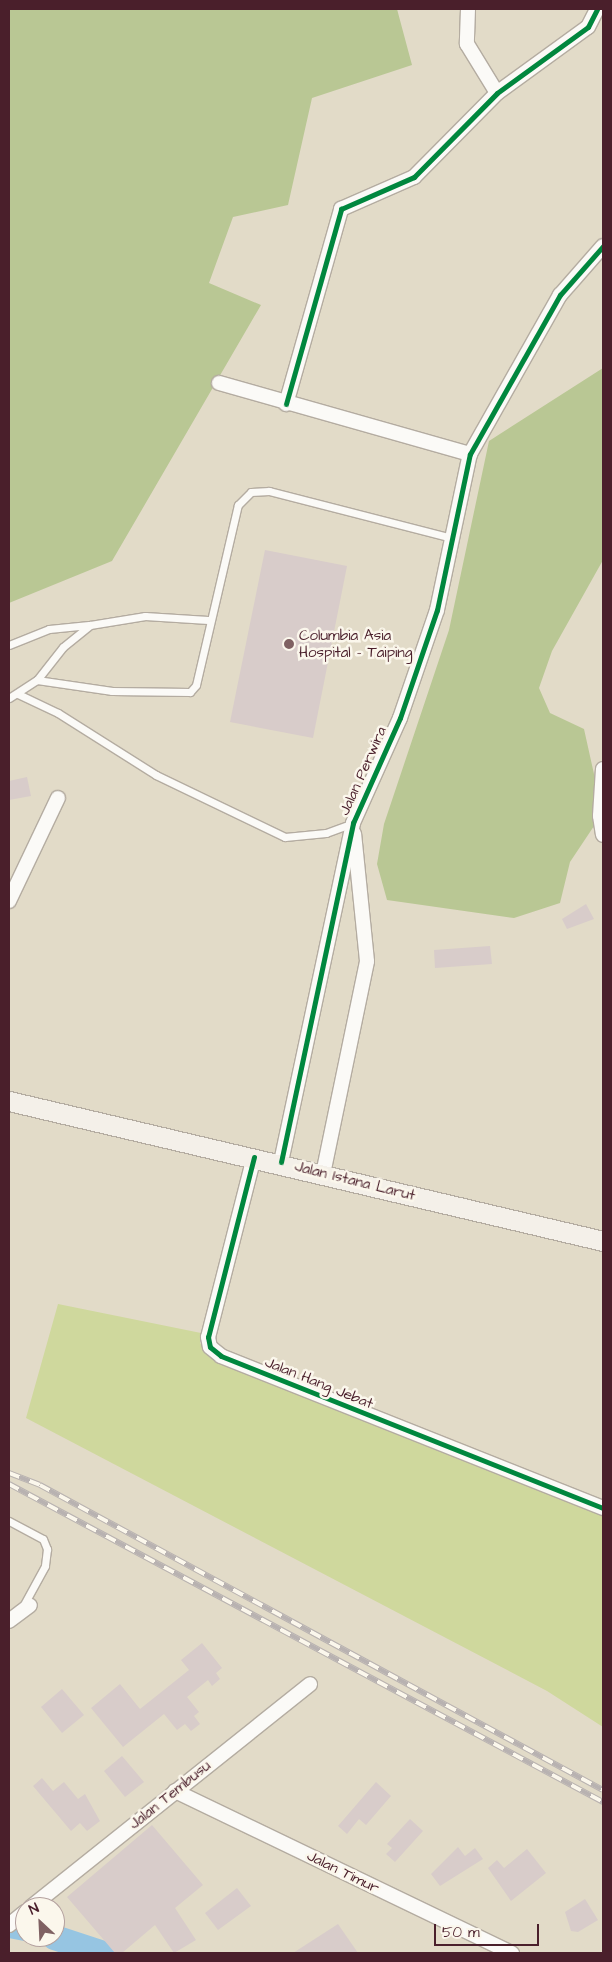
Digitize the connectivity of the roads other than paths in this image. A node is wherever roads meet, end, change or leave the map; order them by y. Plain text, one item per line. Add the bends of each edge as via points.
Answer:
1 (468, 9) edge
2 (597, 9) edge
3 (497, 93) junction
4 (603, 246) edge
5 (218, 383) dead end
6 (286, 404) junction
7 (470, 454) junction
8 (452, 538) junction
9 (208, 620) junction
10 (90, 625) junction
11 (9, 645) edge
12 (37, 680) junction
13 (18, 694) junction
14 (9, 698) edge
15 (603, 770) edge
16 (58, 798) dead end
17 (602, 811) edge
18 (352, 823) junction
19 (603, 835) edge
20 (9, 901) edge
21 (9, 1094) edge
22 (9, 1101) edge
23 (78, 1115) junction
24 (254, 1157) junction
25 (281, 1162) junction
26 (323, 1174) junction
27 (603, 1241) edge
28 (603, 1508) edge
29 (9, 1521) edge
30 (20, 1613) edge
31 (310, 1684) dead end
32 (175, 1791) junction
33 (43, 1897) edge
34 (512, 1953) edge

1 - 3 street via 467,44
2 - 3 street via 588,27
3 - 6 street via 414,177 341,209
4 - 7 street, Jalan Perwira via 560,295
5 - 6 street
6 - 7 street
7 - 8 street, Jalan Perwira
8 - 9 lane via 269,491 251,492 238,505
8 - 18 street, Jalan Perwira via 437,610 400,718
9 - 10 lane via 145,616
9 - 12 lane via 196,684 190,692 112,691
10 - 11 lane via 49,629
10 - 12 lane via 63,647
12 - 13 lane
13 - 14 lane
13 - 18 lane via 58,713 156,775 286,837 326,833
15 - 17 street
16 - 20 street
17 - 19 street
18 - 25 street, Jalan Perwira
18 - 26 street, Jalan Perwira via 367,961
21 - 23 main road, Jalan Istana Larut
22 - 23 main road, Jalan Istana Larut
23 - 24 main road, Jalan Istana Larut
24 - 25 main road, Jalan Istana Larut
24 - 28 street, Jalan Hang Jebat via 208,1337 210,1347 221,1356
25 - 26 main road, Jalan Istana Larut
26 - 27 main road, Jalan Istana Larut
29 - 30 lane via 43,1539 48,1558
31 - 32 street, Jalan Tembusu
32 - 33 street, Jalan Tembusu
32 - 34 street, Jalan Timur

